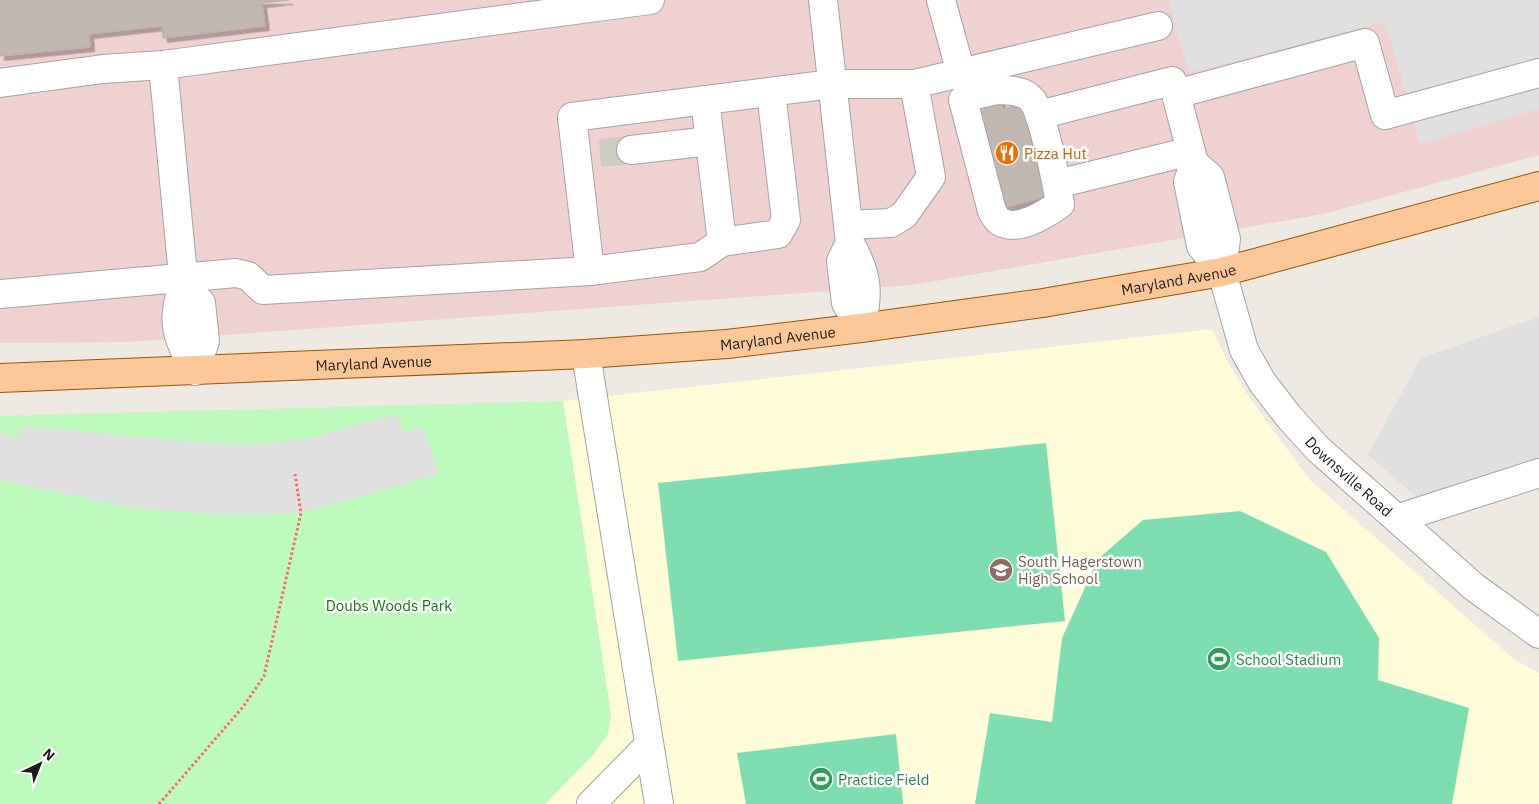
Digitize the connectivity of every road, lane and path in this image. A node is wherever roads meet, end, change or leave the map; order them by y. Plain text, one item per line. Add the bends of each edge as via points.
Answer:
1 (650, 0) edge
2 (823, 0) edge
3 (941, 0) edge
4 (1158, 26) dead end
5 (1020, 59) junction
6 (164, 65) junction
7 (961, 73) junction
8 (1539, 73) edge
9 (1172, 81) dead end
10 (0, 83) edge
11 (832, 84) junction
12 (914, 84) junction
13 (771, 92) junction
14 (705, 100) junction
15 (1036, 107) junction
16 (710, 141) junction
17 (631, 150) tunnel mouth
18 (1192, 157) junction
19 (1057, 184) junction
20 (1539, 186) edge
21 (849, 234) junction
22 (722, 242) junction
23 (590, 271) junction
24 (1222, 272) junction
25 (184, 281) junction
26 (0, 294) edge
27 (861, 328) junction
28 (586, 354) junction
29 (196, 371) junction
30 (0, 378) edge
31 (1539, 473) edge
32 (295, 474) dead end
33 (1399, 518) junction
34 (1539, 634) edge
35 (649, 745) junction
36 (159, 804) edge
37 (591, 804) edge
38 (659, 804) edge

1 - 6 street
2 - 11 street
3 - 7 street
4 - 5 street
5 - 7 street
5 - 15 street
6 - 10 street via 103,69
6 - 25 street
7 - 12 street
8 - 18 street via 1384,115 1365,43 1176,94
9 - 15 street
11 - 12 street
11 - 13 street
11 - 21 street
12 - 21 street via 931,177 904,215 891,223
13 - 14 street
13 - 22 street via 786,220 778,234
14 - 16 street
14 - 23 street via 572,117 588,154
15 - 19 street
15 - 19 street via 1020,92 996,90 963,100 992,211 998,221 1009,225 1047,214 1060,204
16 - 17 street
16 - 22 street
18 - 19 street
18 - 24 street via 1188,182 1201,246
20 - 24 main road, Maryland Avenue
21 - 27 street via 840,261 846,303
22 - 23 street via 700,258
23 - 25 street via 263,290 248,276 236,272
24 - 27 main road, Maryland Avenue
24 - 33 street, Downsville Road via 1244,350 1262,382 1318,449
25 - 26 street
25 - 29 street via 176,303 179,341
27 - 28 main road, Maryland Avenue via 727,344
28 - 29 main road, Maryland Avenue
28 - 35 street
29 - 30 main road, Maryland Avenue
31 - 33 street
32 - 36 path via 301,514 264,676 243,707
33 - 34 street, Downsville Road via 1474,587
35 - 37 street
35 - 38 street

